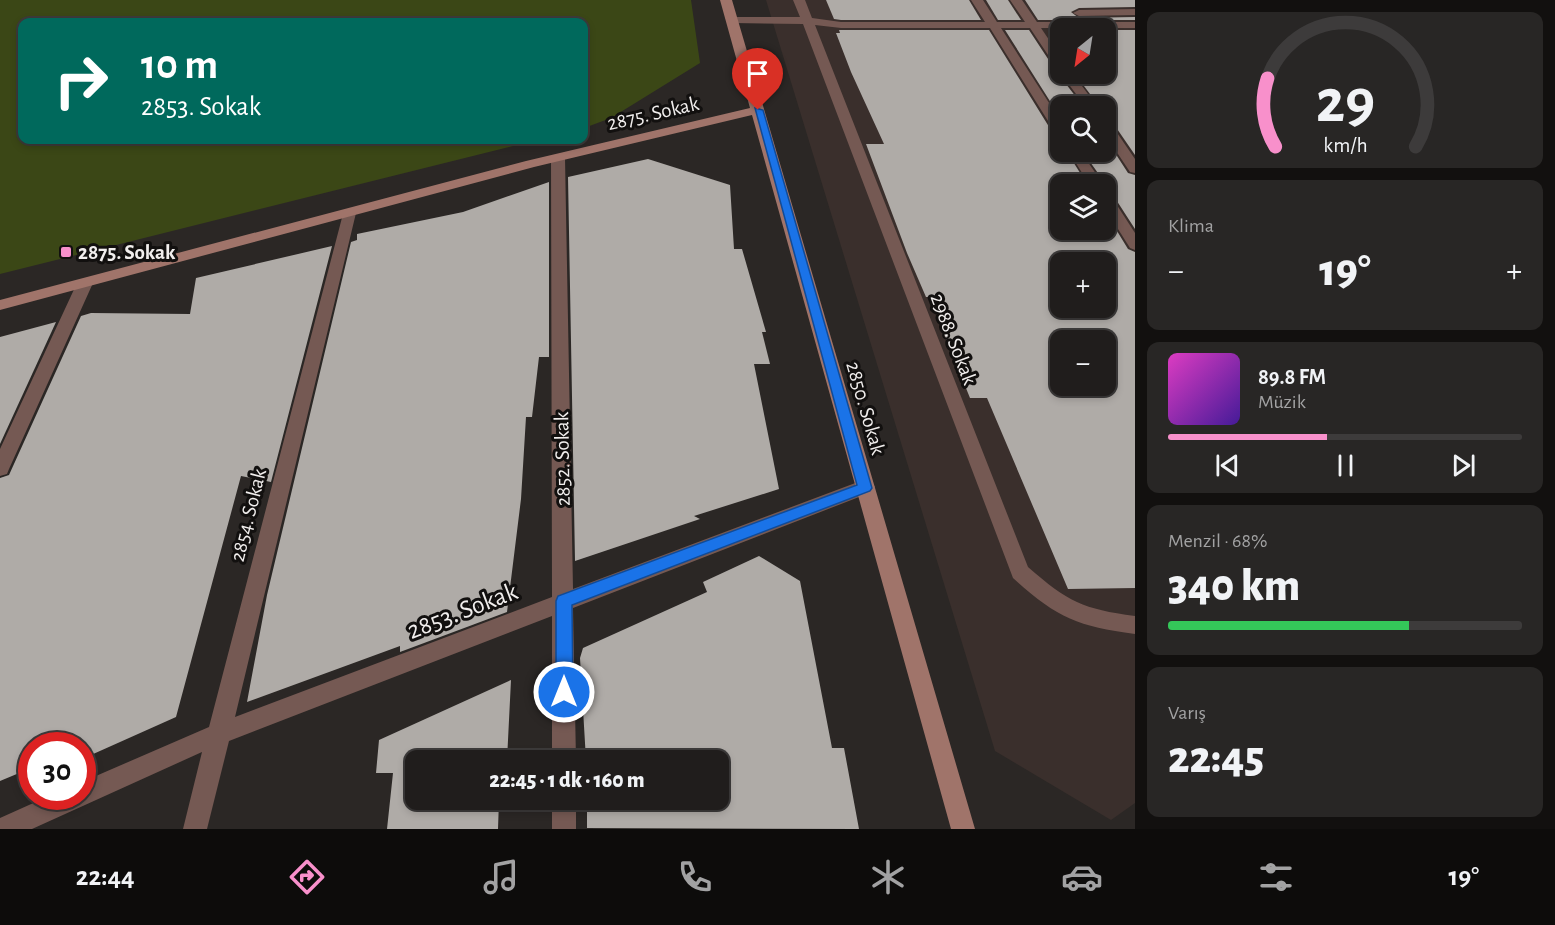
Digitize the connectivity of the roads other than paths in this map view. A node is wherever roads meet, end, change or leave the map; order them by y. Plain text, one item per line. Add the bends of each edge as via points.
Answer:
1 (726, 0) edge
2 (800, 0) edge
3 (977, 0) edge
4 (1016, 0) edge
5 (1135, 12) edge
6 (986, 14) junction
7 (1025, 14) junction
8 (732, 21) junction
9 (807, 21) junction
10 (1135, 25) edge
11 (994, 26) junction
12 (1033, 26) junction
13 (1050, 50) edge
14 (758, 110) junction
15 (1050, 113) edge
16 (1116, 141) edge
17 (558, 158) junction
18 (1135, 169) edge
19 (349, 213) junction
20 (1116, 215) edge
21 (1135, 245) edge
22 (85, 283) junction
23 (0, 305) edge
24 (0, 469) edge
25 (865, 488) junction
26 (564, 601) junction
27 (1135, 625) edge
28 (218, 734) junction
29 (564, 750) edge
30 (96, 788) edge
31 (46, 810) edge
32 (564, 810) edge
33 (4, 829) edge
34 (195, 829) edge
35 (564, 829) edge
36 (963, 829) edge

1 - 8 street, 2850. Sokak
2 - 9 street, 2988. Sokak
3 - 6 street
4 - 7 street
5 - 7 street
6 - 7 street
6 - 9 street via 838,16
6 - 11 street
7 - 12 street
8 - 9 street
8 - 14 street, 2850. Sokak
9 - 11 street via 841,25
9 - 27 street, 2988. Sokak via 1020,572 1049,598 1090,619
10 - 12 street
11 - 12 street
11 - 15 street
12 - 13 street
14 - 17 street, 2875. Sokak
14 - 25 street, 2850. Sokak
16 - 18 street
17 - 19 street, 2875. Sokak
17 - 26 street, 2852. Sokak
19 - 22 street, 2875. Sokak
19 - 28 street, 2854. Sokak
20 - 21 street
22 - 23 street, 2875. Sokak
22 - 24 street
25 - 26 street, 2853. Sokak
25 - 36 street, 2850. Sokak
26 - 28 street, 2853. Sokak
26 - 29 street, 2852. Sokak
28 - 30 street, 2853. Sokak
28 - 34 street, 2854. Sokak
31 - 33 street
32 - 35 street

